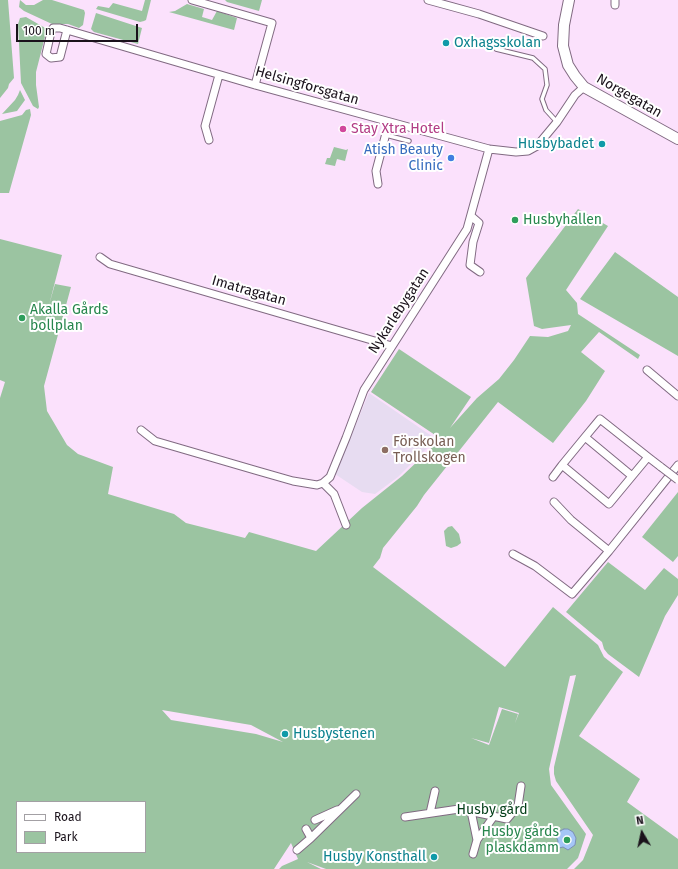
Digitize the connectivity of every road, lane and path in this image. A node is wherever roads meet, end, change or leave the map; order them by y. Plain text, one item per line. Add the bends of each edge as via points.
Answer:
1 (192, 0) edge
2 (428, 0) edge
3 (569, 0) edge
4 (67, 30) dead end
5 (543, 36) dead end
6 (496, 49) dead end
7 (219, 75) junction
8 (255, 85) junction
9 (584, 87) junction
10 (389, 122) junction
11 (557, 122) junction
12 (386, 135) junction
13 (678, 139) edge
14 (209, 140) dead end
15 (410, 141) dead end
16 (489, 149) junction
17 (378, 184) dead end
18 (471, 216) junction
19 (100, 257) dead end
20 (480, 272) dead end
21 (392, 346) junction
22 (647, 370) dead end
23 (678, 396) edge
24 (141, 430) dead end
25 (585, 437) junction
26 (648, 457) junction
27 (562, 465) junction
28 (678, 465) edge
29 (632, 476) junction
30 (553, 477) dead end
31 (678, 480) edge
32 (323, 483) junction
33 (554, 502) dead end
34 (346, 525) dead end
35 (609, 551) junction
36 (513, 554) dead end
37 (521, 786) dead end
38 (435, 791) dead end
39 (356, 794) dead end
40 (342, 807) junction
41 (471, 811) junction
42 (430, 813) junction
43 (494, 816) junction
44 (405, 817) dead end
45 (315, 820) dead end
46 (306, 829) dead end
47 (312, 838) junction
48 (477, 840) junction
49 (297, 850) dead end
50 (473, 854) dead end

1 - 8 street via 272,23
2 - 5 street
3 - 9 street, Norgegatan via 563,46 568,65
4 - 7 street, Helsingforsgatan
6 - 11 lane via 534,58 545,69 547,85 542,99 546,110
7 - 8 street, Helsingforsgatan
7 - 14 street via 205,126
8 - 10 street, Helsingforsgatan
9 - 11 street, Helsingforsgatan via 575,95
9 - 13 street, Norgegatan
10 - 12 street
10 - 16 street, Helsingforsgatan
11 - 16 street, Helsingforsgatan via 537,146 528,151
12 - 15 lane
12 - 17 street via 376,171
16 - 18 street, Nykarlebygatan
18 - 20 street via 479,223 470,264
18 - 21 street, Nykarlebygatan via 467,229
19 - 21 street, Imatragatan via 110,264
21 - 32 street, Nykarlebygatan via 364,390 330,477
22 - 23 street
24 - 32 street via 155,441 258,472 293,481
25 - 26 street via 600,419
25 - 27 street
25 - 29 street
26 - 29 street
26 - 31 street, bridge
27 - 29 street via 609,504
27 - 30 street
28 - 35 street
32 - 34 street via 334,494
33 - 35 street
35 - 36 street via 572,594 535,566
37 - 43 street via 518,806 507,819
38 - 42 street
39 - 40 street
40 - 45 street
40 - 47 street
41 - 42 street via 459,809
41 - 43 street
41 - 48 street
42 - 44 street
43 - 48 street
46 - 47 street
47 - 49 street
48 - 50 street

